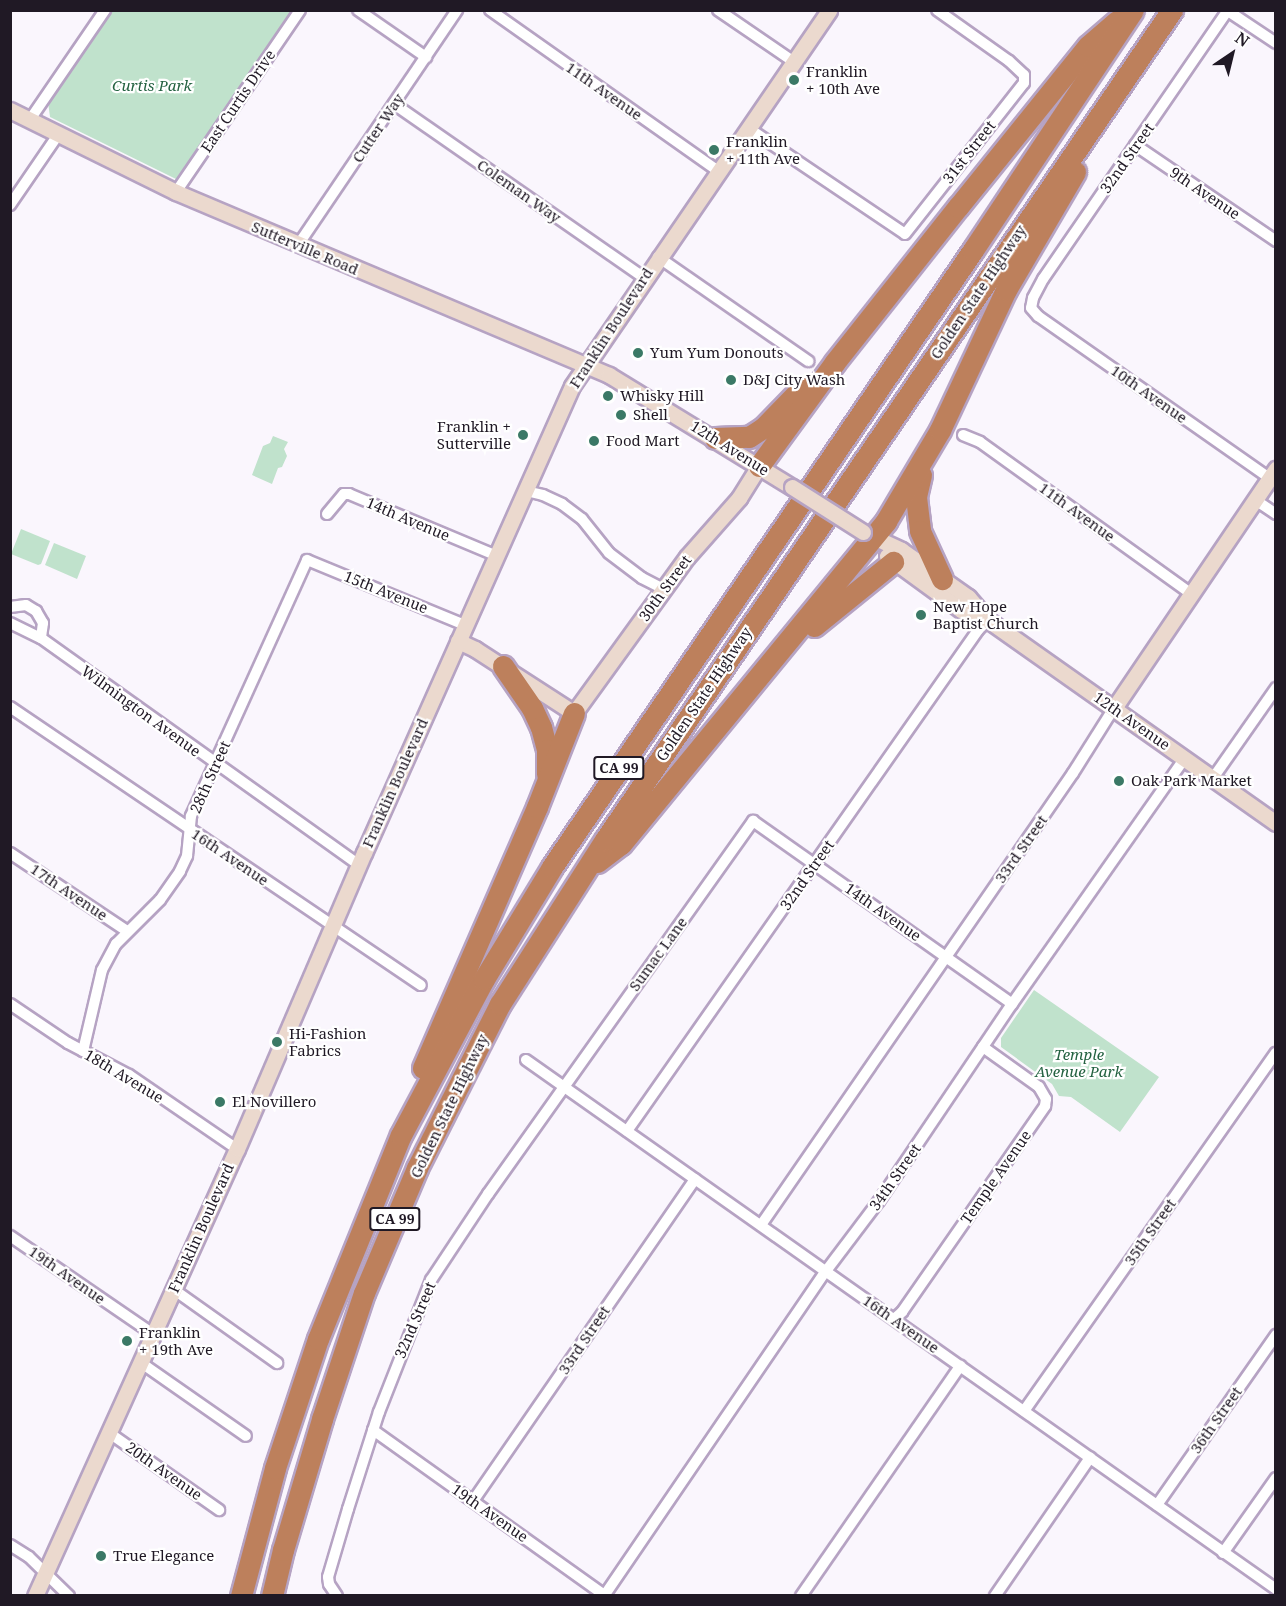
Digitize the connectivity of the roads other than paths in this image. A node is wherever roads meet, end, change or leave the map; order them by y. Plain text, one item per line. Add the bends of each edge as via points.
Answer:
1 (105, 10) edge
2 (300, 10) edge
3 (358, 10) edge
4 (457, 10) edge
5 (490, 10) edge
6 (718, 10) edge
7 (829, 10) edge
8 (937, 10) edge
9 (1131, 10) edge
10 (1172, 10) edge
11 (1228, 11) edge
12 (1275, 43) edge
13 (1140, 56) junction
14 (426, 57) junction
15 (794, 62) junction
16 (394, 104) junction
17 (10, 110) edge
18 (10, 119) edge
19 (29, 121) junction
20 (748, 128) junction
21 (58, 135) junction
22 (1136, 145) junction
23 (718, 171) junction
24 (176, 192) junction
25 (10, 205) edge
26 (1275, 241) edge
27 (298, 245) junction
28 (658, 257) junction
29 (644, 278) junction
30 (1031, 308) joint
31 (808, 361) dead end
32 (835, 362) junction
33 (584, 364) junction
34 (963, 435) dead end
35 (715, 438) junction
36 (927, 455) junction
37 (766, 470) junction
38 (1272, 473) edge
39 (526, 491) junction
40 (1254, 499) junction
41 (327, 514) dead end
42 (1275, 514) edge
43 (868, 535) junction
44 (497, 556) junction
45 (307, 560) joint
46 (893, 562) junction
47 (942, 579) junction
48 (663, 589) junction
49 (1190, 593) junction
50 (10, 607) edge
51 (988, 620) junction
52 (10, 623) edge
53 (465, 625) junction
54 (41, 638) junction
55 (458, 641) junction
56 (772, 662) junction
57 (503, 666) junction
58 (1275, 688) edge
59 (10, 707) edge
60 (1114, 708) junction
61 (574, 712) junction
62 (1185, 758) junction
63 (216, 764) junction
64 (1213, 778) junction
65 (547, 781) junction
66 (753, 821) joint
67 (1275, 823) edge
68 (190, 830) junction
69 (10, 853) edge
70 (815, 864) junction
71 (359, 866) junction
72 (584, 871) junction
73 (334, 928) junction
74 (127, 931) junction
75 (945, 956) junction
76 (421, 984) dead end
77 (10, 1004) edge
78 (1012, 1004) junction
79 (983, 1047) junction
80 (83, 1051) junction
81 (1275, 1053) edge
82 (526, 1060) dead end
83 (563, 1086) junction
84 (627, 1131) junction
85 (400, 1135) junction
86 (237, 1149) junction
87 (695, 1179) junction
88 (761, 1225) junction
89 (10, 1236) edge
90 (826, 1271) junction
91 (173, 1289) junction
92 (894, 1319) junction
93 (153, 1334) junction
94 (1275, 1335) edge
95 (140, 1362) junction
96 (278, 1363) dead end
97 (960, 1366) junction
98 (1024, 1411) junction
99 (373, 1430) junction
100 (108, 1432) junction
101 (246, 1436) dead end
102 (1090, 1458) junction
103 (1275, 1478) edge
104 (473, 1501) junction
105 (1156, 1505) junction
106 (219, 1509) dead end
107 (10, 1545) edge
108 (1223, 1553) junction
109 (45, 1573) junction
110 (1275, 1589) edge
111 (605, 1595) edge
112 (35, 1596) edge
113 (69, 1596) edge
114 (241, 1596) edge
115 (272, 1596) edge
116 (337, 1596) edge
117 (801, 1596) edge
118 (995, 1596) edge

1 - 19 street
2 - 24 street, East Curtis Drive
3 - 14 street
4 - 14 street, Cutter Way
5 - 23 street, 11th Avenue
6 - 15 street
7 - 15 main road, Franklin Boulevard
8 - 20 street, 31st Street via 1024,75 1024,83 905,234
9 - 32 highway via 1088,46
9 - 85 highway, Golden State Highway / CA 99 via 973,250 552,867 484,979
10 - 13 highway, Golden State Highway / CA 99
11 - 12 street
11 - 22 street, 32nd Street
13 - 36 highway via 1006,290
13 - 72 highway, Golden State Highway / CA 99
14 - 16 street, Cutter Way
15 - 20 main road, Franklin Boulevard
16 - 27 street, Cutter Way
16 - 29 street, Coleman Way
17 - 19 main road, Sutterville Road
18 - 19 main road, Sutterville Road
19 - 21 main road, Sutterville Road
20 - 23 main road, Franklin Boulevard
21 - 24 main road, Sutterville Road
21 - 25 street
22 - 26 street, 9th Avenue
22 - 30 street, 32nd Street via 1044,279
23 - 28 main road, Franklin Boulevard
24 - 27 main road, Sutterville Road
27 - 33 main road, Sutterville Road
28 - 29 main road, Franklin Boulevard
28 - 31 street
29 - 33 main road, Franklin Boulevard
30 - 38 street, 10th Avenue
32 - 35 highway via 806,383 763,428 748,437
32 - 37 highway
33 - 35 main road, 12th Avenue via 631,386
33 - 39 main road, Franklin Boulevard
34 - 49 street, 11th Avenue via 980,442
35 - 37 main road, 12th Avenue
36 - 43 highway
36 - 47 highway via 919,481 916,514 924,543
37 - 43 main road, 12th Avenue, bridge
37 - 48 main road, 30th Street via 687,556
38 - 40 main road, 33rd Street
39 - 44 main road, Franklin Boulevard
39 - 48 street via 562,504 582,519 618,560
40 - 42 street
40 - 49 main road, 33rd Street
41 - 44 street, 14th Avenue via 344,494 349,494
43 - 46 main road, 12th Avenue
43 - 47 main road, 12th Avenue via 901,550
43 - 56 highway
44 - 53 main road, Franklin Boulevard
45 - 53 street, 15th Avenue
45 - 63 street, 28th Street
46 - 51 main road, 12th Avenue via 961,610
46 - 56 highway
47 - 51 main road, 12th Avenue via 968,597
48 - 61 main road, 30th Street
49 - 60 main road, 33rd Street
50 - 54 street via 26,605 36,611 43,623
51 - 60 main road, 12th Avenue
51 - 70 street, 32nd Street
52 - 54 street, Wilmington Avenue
53 - 55 main road, Franklin Boulevard
54 - 63 street, Wilmington Avenue
55 - 57 main road
55 - 71 main road, Franklin Boulevard
56 - 72 highway via 621,844
57 - 61 main road
57 - 65 highway via 541,727 547,750
58 - 64 street
59 - 68 street, 16th Avenue
60 - 62 main road, 12th Avenue
60 - 75 street, 33rd Street
61 - 65 highway
62 - 64 main road, 12th Avenue
62 - 78 street, 34th Street
63 - 68 street, 28th Street via 191,816
63 - 71 street, Wilmington Avenue
64 - 67 main road, 12th Avenue
65 - 85 highway via 421,1072
66 - 70 street, 14th Avenue
66 - 83 street, Sumac Lane
68 - 73 street, 16th Avenue
68 - 74 street, 28th Street via 187,856 172,885
69 - 74 street, 17th Avenue
70 - 75 street, 14th Avenue
70 - 84 street, 32nd Street
71 - 73 main road, Franklin Boulevard
72 - 115 highway, Golden State Highway / CA 99 via 500,1004 417,1168 364,1293 322,1419
73 - 76 street, 16th Avenue
73 - 86 main road, Franklin Boulevard
74 - 80 street, 28th Street via 102,970
75 - 78 street, 14th Avenue
75 - 88 street, 33rd Street
77 - 80 street, 18th Avenue
78 - 79 street, 34th Street
79 - 90 street, 34th Street
79 - 92 street, Temple Avenue via 1039,1088 1046,1099 1045,1106
80 - 86 street, 18th Avenue via 129,1075
81 - 98 street, 35th Street
82 - 83 street, 16th Avenue
83 - 84 street, 16th Avenue
83 - 99 street, 32nd Street via 431,1280
84 - 87 street, 16th Avenue
85 - 114 highway, Golden State Highway / CA 99 via 318,1339 275,1468
86 - 91 main road, Franklin Boulevard
87 - 88 street, 16th Avenue
87 - 104 street, 33rd Street
88 - 90 street, 16th Avenue
89 - 93 street, 19th Avenue
90 - 92 street, 16th Avenue
90 - 111 street, 34th Street
91 - 93 main road, Franklin Boulevard
91 - 96 street
92 - 97 street, 16th Avenue
93 - 95 main road, Franklin Boulevard
94 - 105 street, 36th Street
95 - 100 main road, Franklin Boulevard
95 - 101 street
97 - 98 street, 16th Avenue
97 - 117 street
98 - 102 street, 16th Avenue
99 - 104 street, 19th Avenue
99 - 116 street, 32nd Street via 330,1570 329,1584
100 - 106 street, 20th Avenue
100 - 109 main road, Franklin Boulevard
102 - 105 street, 16th Avenue
102 - 118 street
103 - 108 street
104 - 111 street, 19th Avenue
105 - 108 street, 16th Avenue
107 - 109 street
108 - 110 street, 16th Avenue
109 - 112 main road, Franklin Boulevard
109 - 113 street

